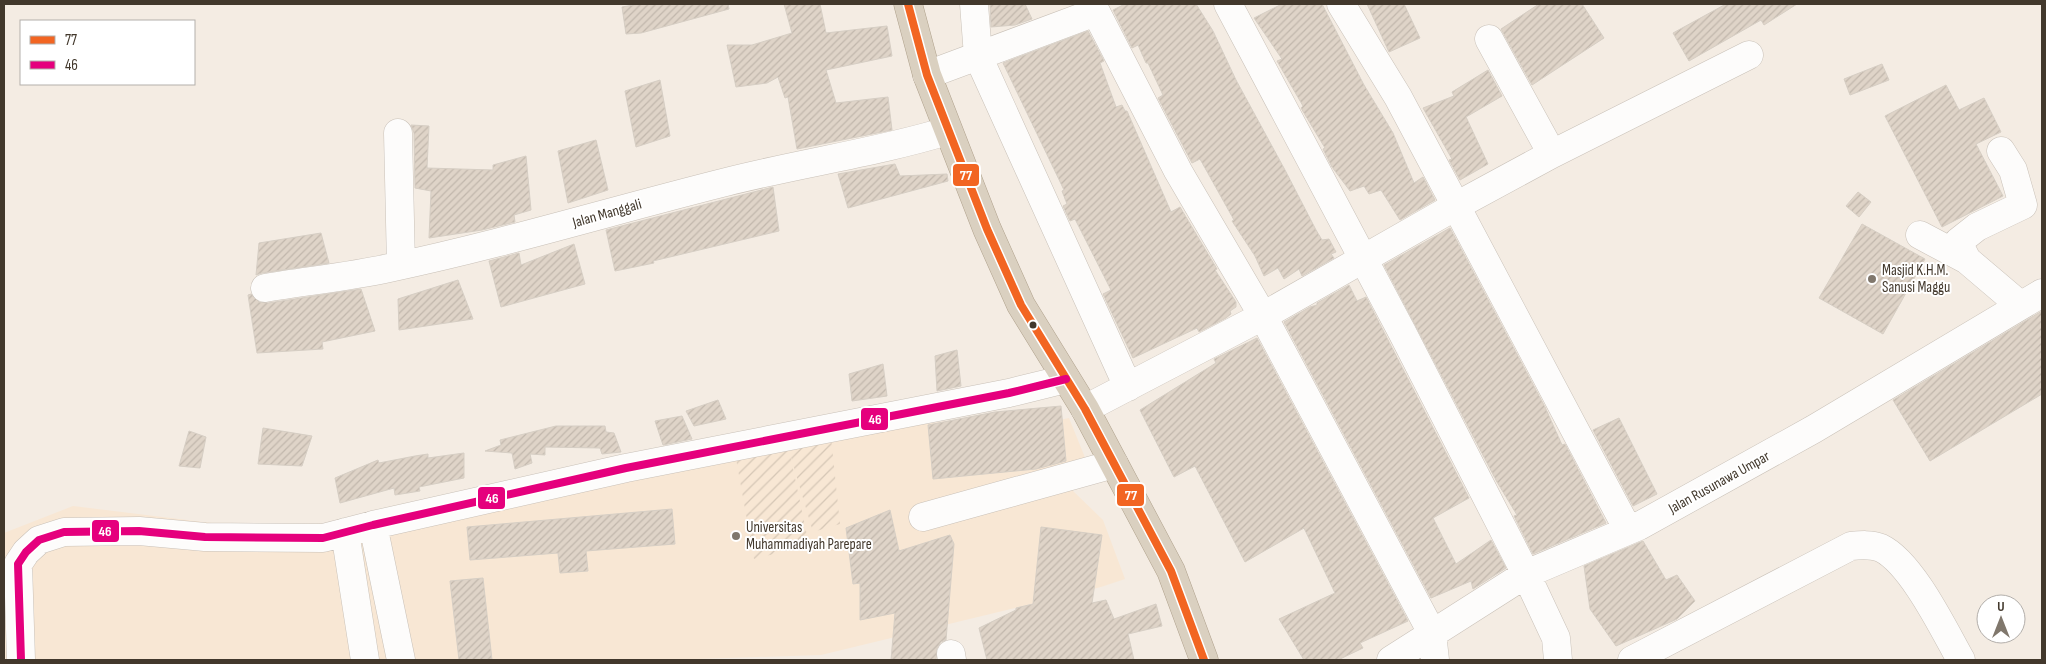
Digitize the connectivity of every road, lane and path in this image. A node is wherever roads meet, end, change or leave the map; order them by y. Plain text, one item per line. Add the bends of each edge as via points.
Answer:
1 (908, 4) edge
2 (974, 4) edge
3 (1228, 4) edge
4 (1341, 4) edge
5 (1101, 7) edge
6 (1489, 39) dead end
7 (1749, 55) dead end
8 (978, 56) junction
9 (927, 75) junction
10 (948, 131) junction
11 (398, 133) dead end
12 (2001, 151) dead end
13 (1552, 154) junction
14 (1456, 206) junction
15 (1920, 235) dead end
16 (1364, 258) junction
17 (1967, 260) junction
18 (401, 265) junction
19 (266, 288) dead end
20 (2031, 299) edge
21 (1263, 316) junction
22 (1066, 379) junction
23 (1128, 386) junction
24 (1085, 409) junction
25 (1114, 464) junction
26 (923, 517) dead end
27 (373, 525) junction
28 (1628, 530) junction
29 (345, 532) junction
30 (1526, 574) junction
31 (1432, 633) junction
32 (21, 660) edge
33 (365, 660) edge
34 (401, 660) edge
35 (1204, 660) edge
36 (1391, 660) edge
37 (1435, 660) edge
38 (1558, 660) edge
39 (1632, 660) edge
40 (1961, 660) edge

1 - 9 highway
2 - 8 street
3 - 16 street
4 - 14 street via 1398,96
5 - 8 street
5 - 21 street via 1178,171
6 - 13 street
7 - 13 street
8 - 9 street
8 - 23 street
9 - 10 highway
10 - 18 street, Jalan Manggali via 903,145 763,172 518,238
10 - 22 highway via 1021,305
11 - 18 street
12 - 17 street via 2014,170 2023,205 1977,227 1958,242
13 - 14 street
14 - 16 street
14 - 28 street
15 - 17 street
16 - 21 street
16 - 30 street
17 - 20 street
18 - 19 street, Jalan Manggali
20 - 28 street, Jalan Rusunawa Umpar via 1814,429
21 - 23 street
21 - 31 street
22 - 24 highway
22 - 27 street via 1009,394 626,468
23 - 24 street
24 - 25 highway
25 - 26 street
25 - 35 highway via 1171,571
27 - 29 street
27 - 34 street
28 - 30 street, Jalan Rusunawa Umpar
29 - 32 street via 324,538 205,537 147,531 64,532 39,540 18,564
29 - 33 street
30 - 31 street, Jalan Rusunawa Umpar
30 - 38 street via 1556,638
31 - 36 street, Jalan Rusunawa Umpar
31 - 37 street
39 - 40 street via 1851,546 1864,544 1882,549 1905,568

